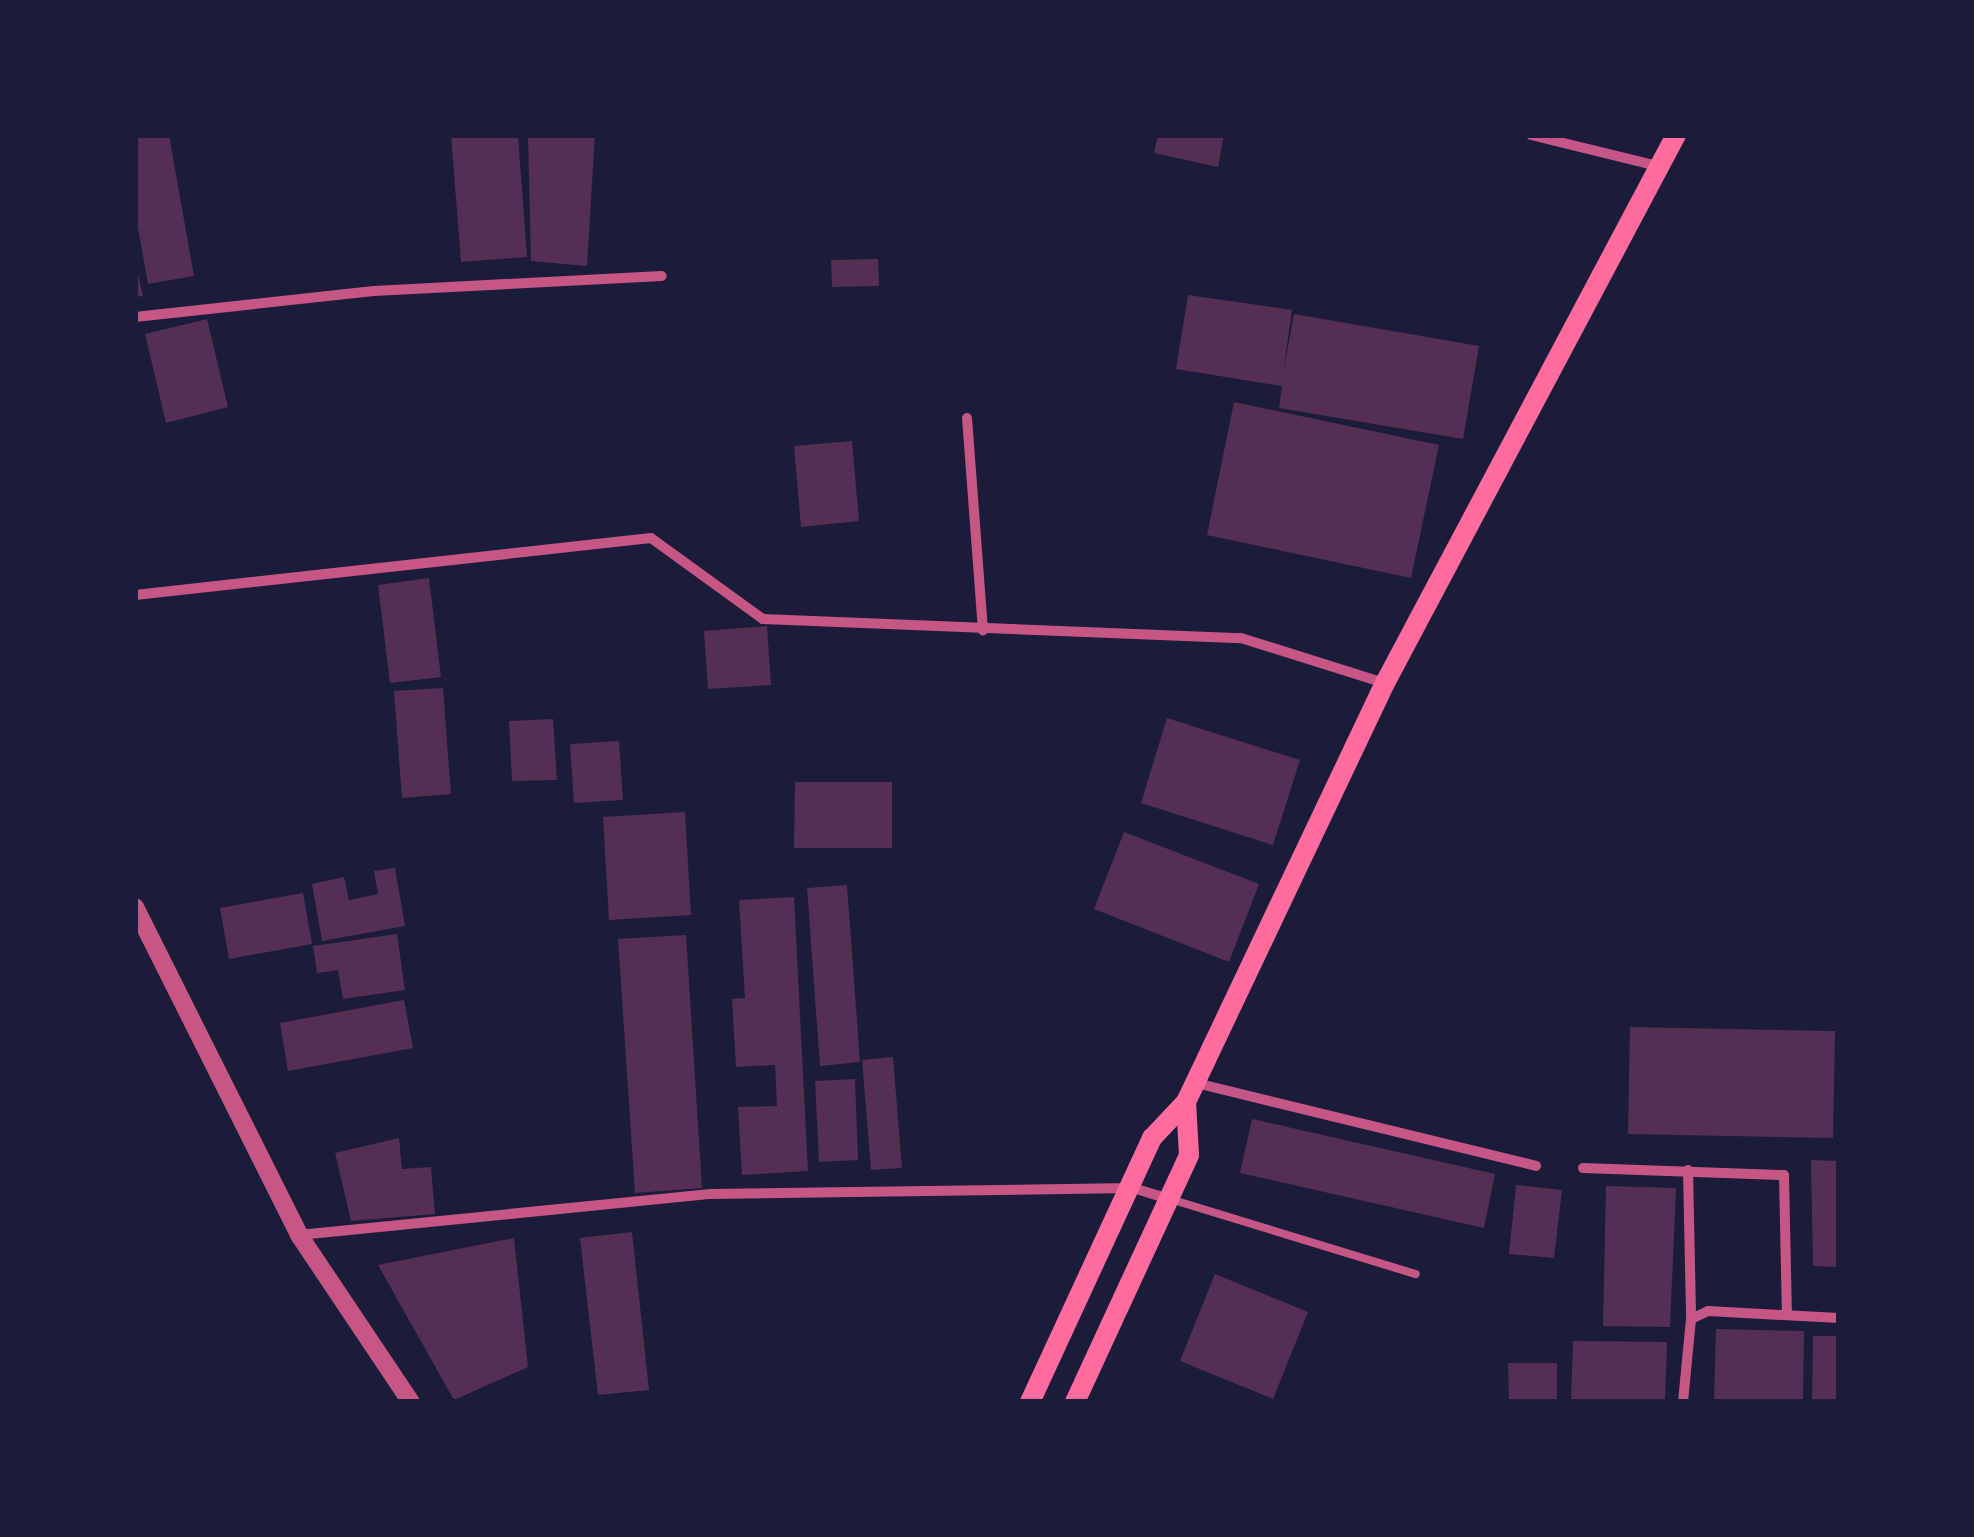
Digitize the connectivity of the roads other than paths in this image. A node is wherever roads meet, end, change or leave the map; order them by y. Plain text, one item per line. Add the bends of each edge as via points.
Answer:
1 (1531, 135) edge
2 (1676, 135) edge
3 (1661, 167) junction
4 (662, 276) dead end
5 (135, 317) edge
6 (967, 418) dead end
7 (135, 594) edge
8 (983, 630) junction
9 (1386, 683) junction
10 (135, 907) edge
11 (1191, 1092) junction
12 (1536, 1166) dead end
13 (1583, 1168) dead end
14 (1688, 1170) junction
15 (1133, 1188) junction
16 (1170, 1199) junction
17 (299, 1235) junction
18 (1416, 1274) dead end
19 (1786, 1315) junction
20 (1691, 1318) junction
21 (1839, 1318) edge
22 (410, 1402) edge
23 (1030, 1402) edge
24 (1075, 1402) edge
25 (1683, 1402) edge

1 - 3 street
2 - 3 main road
3 - 9 main road
4 - 5 street via 374,291
6 - 8 street
7 - 8 street via 651,538 762,619
8 - 9 street via 1241,638
9 - 11 main road
10 - 17 street
11 - 12 street
11 - 15 main road via 1152,1138
11 - 16 main road via 1189,1155
13 - 14 street
14 - 19 street via 1784,1175
14 - 20 street
15 - 16 street
15 - 17 street via 712,1194
15 - 23 main road
16 - 18 lane
16 - 24 main road
17 - 22 street
19 - 20 street via 1708,1311
19 - 21 street
20 - 25 street

